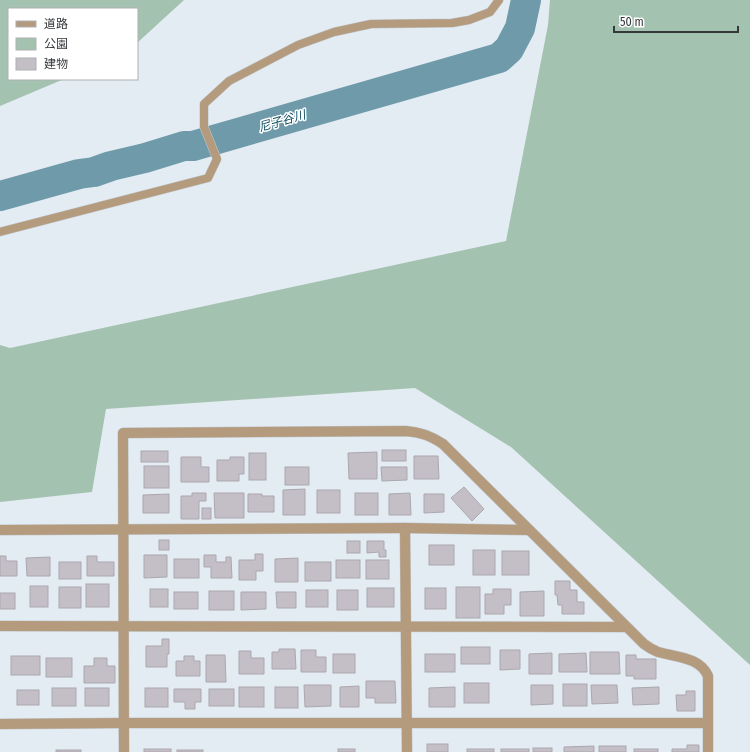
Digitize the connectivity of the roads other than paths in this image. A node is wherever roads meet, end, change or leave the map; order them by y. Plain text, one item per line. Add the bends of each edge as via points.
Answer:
1 (499, 0) edge
2 (0, 232) edge
3 (405, 528) junction
4 (123, 529) junction
5 (0, 530) edge
6 (529, 530) junction
7 (0, 626) edge
8 (124, 626) junction
9 (406, 626) junction
10 (626, 627) junction
11 (123, 723) junction
12 (408, 723) junction
13 (707, 723) junction
14 (0, 724) edge
15 (124, 752) edge
16 (407, 752) edge
17 (708, 752) edge

1 - 2 lane via 490,12 469,20 452,23 371,24 334,32 298,45 229,81 204,104 204,127 217,159 208,178
3 - 4 street
3 - 6 street
3 - 9 street
4 - 5 street
4 - 6 street via 123,432 406,431 419,432 443,444
4 - 8 street
6 - 10 street
7 - 8 street
8 - 9 street
8 - 11 street
9 - 10 street
9 - 12 street
10 - 13 street via 644,644 656,651 687,659 705,669 708,676
11 - 12 street
11 - 14 street
11 - 15 street
12 - 13 street
12 - 16 street
13 - 17 street

